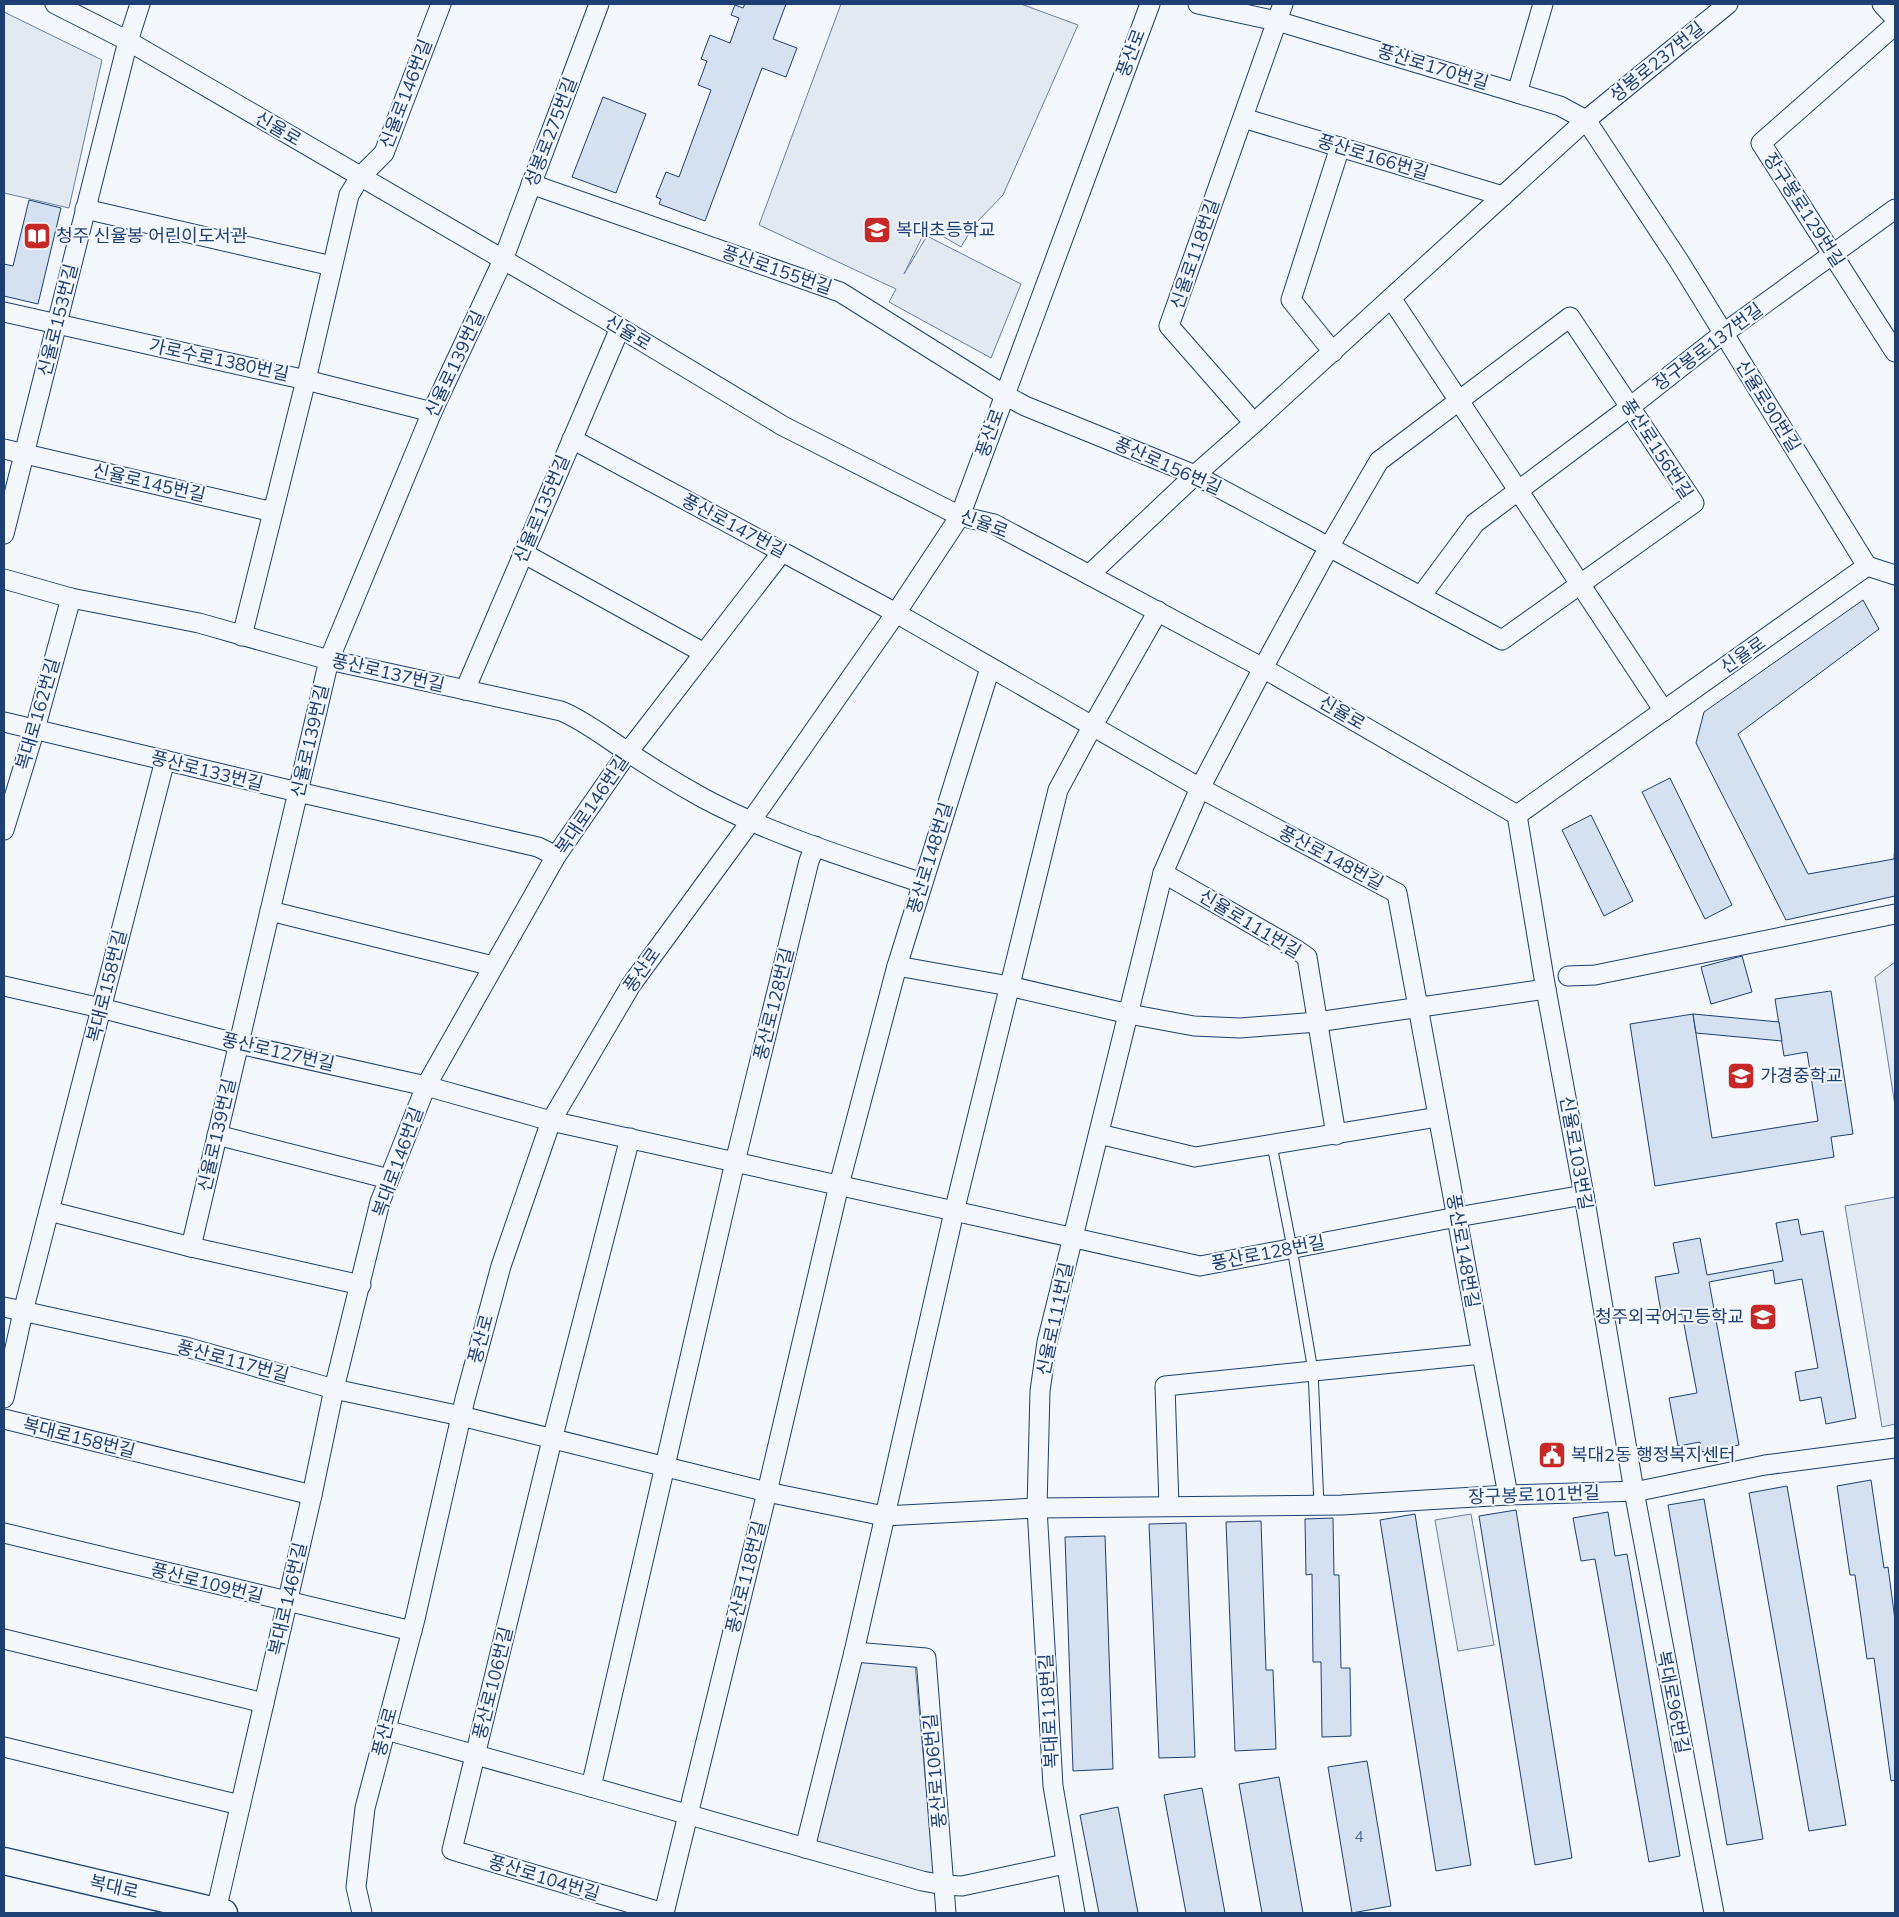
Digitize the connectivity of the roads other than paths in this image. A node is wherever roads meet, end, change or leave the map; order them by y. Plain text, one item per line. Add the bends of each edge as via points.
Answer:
1 (55, 4) edge
2 (140, 4) edge
3 (440, 4) edge
4 (599, 4) edge
5 (1150, 4) edge
6 (1198, 4) edge
7 (1542, 4) edge
8 (1728, 4) edge
9 (1882, 4) edge
10 (1280, 12) edge
11 (1895, 18) edge
12 (1895, 25) edge
13 (128, 41) junction
14 (1517, 93) junction
15 (1243, 118) junction
16 (1586, 120) junction
17 (1340, 147) junction
18 (360, 177) junction
19 (531, 184) junction
20 (1503, 196) junction
21 (86, 208) junction
22 (1895, 209) edge
23 (1832, 255) junction
24 (503, 260) junction
25 (332, 266) junction
26 (1391, 298) junction
27 (4, 312) edge
28 (56, 324) junction
29 (620, 328) junction
30 (1890, 332) edge
31 (1724, 333) junction
32 (1333, 352) junction
33 (1895, 352) edge
34 (306, 380) junction
35 (1004, 394) junction
36 (1459, 401) junction
37 (1630, 407) junction
38 (432, 412) junction
39 (1254, 423) junction
40 (572, 439) junction
41 (4, 448) edge
42 (24, 453) junction
43 (1195, 475) junction
44 (1518, 491) junction
45 (273, 512) junction
46 (960, 516) junction
47 (4, 534) edge
48 (1328, 547) junction
49 (782, 552) junction
50 (523, 553) junction
51 (1867, 566) junction
52 (1089, 574) junction
53 (1895, 575) edge
54 (4, 579) edge
55 (1580, 584) junction
56 (1421, 596) junction
57 (71, 598) junction
58 (1158, 612) junction
59 (896, 613) junction
60 (242, 636) junction
61 (704, 653) junction
62 (329, 660) junction
63 (990, 668) junction
64 (1263, 668) junction
65 (465, 690) junction
66 (1664, 711) junction
67 (4, 722) edge
68 (1092, 727) junction
69 (35, 729) junction
70 (628, 752) junction
71 (165, 760) junction
72 (1200, 788) junction
73 (298, 792) junction
74 (1517, 815) junction
75 (751, 821) junction
76 (4, 830) edge
77 (815, 846) junction
78 (556, 856) junction
79 (1163, 873) junction
80 (922, 883) junction
81 (270, 912) junction
82 (1895, 914) edge
83 (493, 966) junction
84 (897, 966) junction
85 (1568, 976) dead end
86 (4, 986) edge
87 (1009, 986) junction
88 (1546, 989) junction
89 (101, 1008) junction
90 (1418, 1008) junction
91 (1129, 1014) junction
92 (1317, 1022) junction
93 (239, 1044) junction
94 (426, 1086) junction
95 (1438, 1117) junction
96 (551, 1121) junction
97 (1099, 1134) junction
98 (217, 1135) junction
99 (1336, 1135) junction
100 (630, 1138) junction
101 (1272, 1145) junction
102 (735, 1162) junction
103 (389, 1179) junction
104 (838, 1185) junction
105 (1584, 1195) junction
106 (49, 1211) junction
107 (954, 1212) junction
108 (1457, 1217) junction
109 (1074, 1239) junction
110 (191, 1247) junction
111 (1292, 1248) junction
112 (361, 1285) junction
113 (4, 1306) edge
114 (23, 1312) junction
115 (1482, 1354) junction
116 (1312, 1371) junction
117 (334, 1389) junction
118 (4, 1398) edge
119 (461, 1416) junction
120 (4, 1419) edge
121 (552, 1440) junction
122 (1895, 1448) edge
123 (665, 1467) junction
124 (1634, 1491) junction
125 (767, 1492) junction
126 (312, 1495) junction
127 (1508, 1495) junction
128 (1320, 1505) junction
129 (1170, 1506) junction
130 (1038, 1508) junction
131 (884, 1516) junction
132 (4, 1533) edge
133 (287, 1602) junction
134 (412, 1631) junction
135 (4, 1639) edge
136 (854, 1652) junction
137 (264, 1703) junction
138 (386, 1730) junction
139 (4, 1747) edge
140 (475, 1755) junction
141 (591, 1787) junction
142 (240, 1805) junction
143 (687, 1815) junction
144 (805, 1848) junction
145 (4, 1861) edge
146 (1066, 1864) junction
147 (944, 1885) junction
148 (220, 1912) edge
149 (362, 1913) edge
150 (664, 1913) edge
151 (946, 1913) edge
152 (1075, 1913) edge
153 (1714, 1913) edge

1 - 13 street, 신율로
2 - 13 street, 신율로153번길
3 - 18 street, 신율로146번길 via 384,153
4 - 19 street, 성봉로275번길
5 - 35 street, 풍산로
6 - 10 street, 풍산로170번길
7 - 14 street
8 - 16 street, 성봉로237번길
9 - 11 street
10 - 14 street, 풍산로170번길
10 - 15 street
12 - 23 street, 장구봉로129번길 via 1761,143
13 - 18 street, 신율로
13 - 21 street, 신율로153번길
14 - 16 street, 풍산로170번길 via 1560,106
15 - 17 street, 풍산로166번길
15 - 39 street, 신율로118번길 via 1169,326
16 - 20 street
16 - 31 street, 신율로90번길
17 - 20 street, 풍산로166번길
17 - 32 street via 1291,300
18 - 24 street, 신율로
18 - 25 street via 349,195
19 - 24 street, 성봉로275번길
19 - 35 street, 풍산로155번길 via 840,292
20 - 26 street
21 - 25 street
21 - 28 street, 신율로153번길
22 - 23 street, 장구봉로137번길
23 - 30 street, 장구봉로129번길
23 - 31 street, 장구봉로137번길
24 - 29 street, 신율로
24 - 38 street, 신율로139번길
25 - 34 street
26 - 32 street
26 - 36 street
27 - 28 street, 가로수로1380번길
28 - 34 street, 가로수로1380번길
28 - 42 street, 신율로153번길
29 - 40 street, 신율로135번길
29 - 46 street, 신율로 via 783,426
30 - 33 street, 장구봉로129번길
31 - 37 street, 장구봉로137번길
31 - 51 street, 신율로90번길
32 - 39 street
34 - 38 street, 가로수로1380번길
34 - 45 street
35 - 43 street, 풍산로156번길 via 1025,406
35 - 46 street, 풍산로
36 - 37 street, 풍산로156번길 via 1570,318
36 - 44 street
36 - 48 street, 풍산로156번길 via 1379,461
37 - 44 street, 장구봉로137번길
37 - 55 street, 풍산로156번길 via 1694,503
38 - 62 street, 신율로139번길
39 - 43 street
40 - 49 street, 풍산로147번길
40 - 50 street, 신율로135번길
41 - 42 street
42 - 45 street, 신율로145번길
42 - 47 street, 신율로153번길
43 - 48 street, 풍산로156번길
43 - 52 street
44 - 55 street
44 - 56 street, 장구봉로137번길 via 1475,523
45 - 60 street
46 - 52 street, 신율로 via 994,524
46 - 59 street, 풍산로
48 - 56 street, 풍산로156번길
48 - 64 street, 신율로111번길
49 - 59 street, 풍산로147번길
49 - 61 street, 복대로146번길
50 - 61 street
50 - 65 street, 신율로135번길
51 - 53 street
51 - 66 street, 신율로
52 - 58 street, 신율로
54 - 57 street, 풍산로137번길
55 - 56 street, 풍산로156번길 via 1502,640
55 - 66 street
57 - 60 street, 풍산로137번길 via 198,623
57 - 69 street, 복대로162번길
58 - 64 street, 신율로
58 - 68 street
59 - 63 street, 풍산로148번길
59 - 75 street, 풍산로
60 - 62 street, 풍산로137번길
61 - 70 street, 복대로146번길
62 - 65 street, 풍산로137번길
62 - 73 street, 신율로139번길
63 - 68 street, 풍산로148번길
63 - 80 street, 풍산로148번길
64 - 72 street, 신율로111번길
64 - 74 street, 신율로
65 - 70 street, 풍산로137번길 via 575,716
66 - 74 street, 신율로
67 - 69 street, 풍산로133번길
68 - 72 street, 풍산로148번길
68 - 87 street via 1058,790
69 - 71 street, 풍산로133번길
69 - 76 street, 복대로162번길
70 - 75 street, 풍산로137번길 via 703,798
70 - 78 street, 복대로146번길
71 - 73 street, 풍산로133번길
71 - 89 street, 복대로158번길
72 - 79 street, 신율로111번길
72 - 90 street, 풍산로148번길 via 1397,893
73 - 78 street, 풍산로133번길 via 538,847
73 - 81 street, 신율로139번길
74 - 88 street, 신율로103번길
75 - 77 street
75 - 96 street, 풍산로 via 631,985
77 - 80 street
77 - 102 street, 풍산로128번길 via 808,861
78 - 83 street, 복대로146번길
79 - 91 street, 신율로111번길
79 - 92 street, 신율로111번길 via 1307,958
80 - 84 street, 풍산로148번길
81 - 83 street
81 - 93 street, 신율로139번길
82 - 85 street via 1596,975
83 - 94 street, 복대로146번길
84 - 87 street
84 - 104 street
86 - 89 street, 풍산로127번길
87 - 91 street
87 - 107 street
88 - 90 street
88 - 105 street, 신율로103번길
89 - 93 street, 풍산로127번길
89 - 106 street, 복대로158번길
90 - 92 street
90 - 95 street, 풍산로148번길
91 - 92 street via 1194,1026 1240,1028
91 - 97 street, 신율로111번길
92 - 99 street, 신율로111번길
93 - 94 street, 풍산로127번길
93 - 98 street, 신율로139번길
94 - 96 street, 풍산로127번길
94 - 103 street, 복대로146번길
95 - 99 street
95 - 108 street, 풍산로148번길
96 - 100 street, 풍산로128번길
96 - 119 street, 풍산로 via 501,1266
97 - 101 street via 1195,1157
97 - 109 street, 신율로111번길
98 - 103 street
98 - 110 street, 신율로139번길
99 - 101 street
100 - 102 street, 풍산로128번길
100 - 121 street
101 - 111 lane
102 - 104 street, 풍산로128번길
102 - 123 street, 풍산로128번길
103 - 112 street, 복대로146번길 via 380,1202
104 - 107 street, 풍산로128번길
104 - 125 street, 풍산로118번길
105 - 108 street, 풍산로128번길
105 - 124 street, 신율로103번길
106 - 110 street
106 - 114 street, 복대로158번길
107 - 109 street, 풍산로128번길
107 - 131 street
108 - 111 street, 풍산로128번길
108 - 115 street, 풍산로148번길
109 - 111 street, 풍산로128번길 via 1200,1266
109 - 130 street, 신율로111번길 via 1047,1342 1040,1391
110 - 112 street
111 - 116 lane
112 - 117 street, 복대로146번길
113 - 114 street, 풍산로117번길
114 - 117 street, 풍산로117번길 via 186,1347
114 - 118 street, 복대로158번길
115 - 116 street
115 - 127 street, 풍산로148번길
116 - 128 lane
116 - 129 street via 1165,1386
117 - 119 street, 풍산로117번길
117 - 126 street, 복대로146번길
119 - 121 street
119 - 134 street, 풍산로
120 - 126 street, 복대로158번길
121 - 123 street
121 - 140 street, 풍산로106번길
122 - 124 street, 장구봉로101번길 via 1765,1465
123 - 125 street
123 - 141 street
124 - 127 street, 장구봉로101번길
124 - 153 street, 복대로96번길
125 - 131 street
125 - 143 street, 풍산로118번길
126 - 133 street, 복대로146번길
127 - 128 street, 장구봉로101번길
128 - 129 street, 장구봉로101번길
129 - 130 street, 장구봉로101번길
130 - 131 street
130 - 146 street, 복대로118번길 via 1053,1786
131 - 136 street
132 - 133 street, 풍산로109번길
133 - 134 street, 풍산로109번길
133 - 137 street, 복대로146번길
134 - 138 street, 풍산로
135 - 137 street
136 - 144 street
136 - 147 street, 풍산로106번길 via 926,1658
137 - 142 street, 복대로146번길
138 - 140 street, 풍산로106번길
138 - 149 street, 풍산로 via 365,1808 356,1887
139 - 142 street
140 - 141 street, 풍산로106번길
140 - 150 street, 풍산로104번길 via 452,1850
141 - 143 street, 풍산로106번길
142 - 148 street, 복대로146번길
143 - 144 street, 풍산로106번길
143 - 150 street
144 - 147 street, 풍산로106번길
145 - 148 street, 복대로
146 - 147 street, 풍산로106번길 via 962,1886
146 - 152 street, 복대로118번길
147 - 151 street

